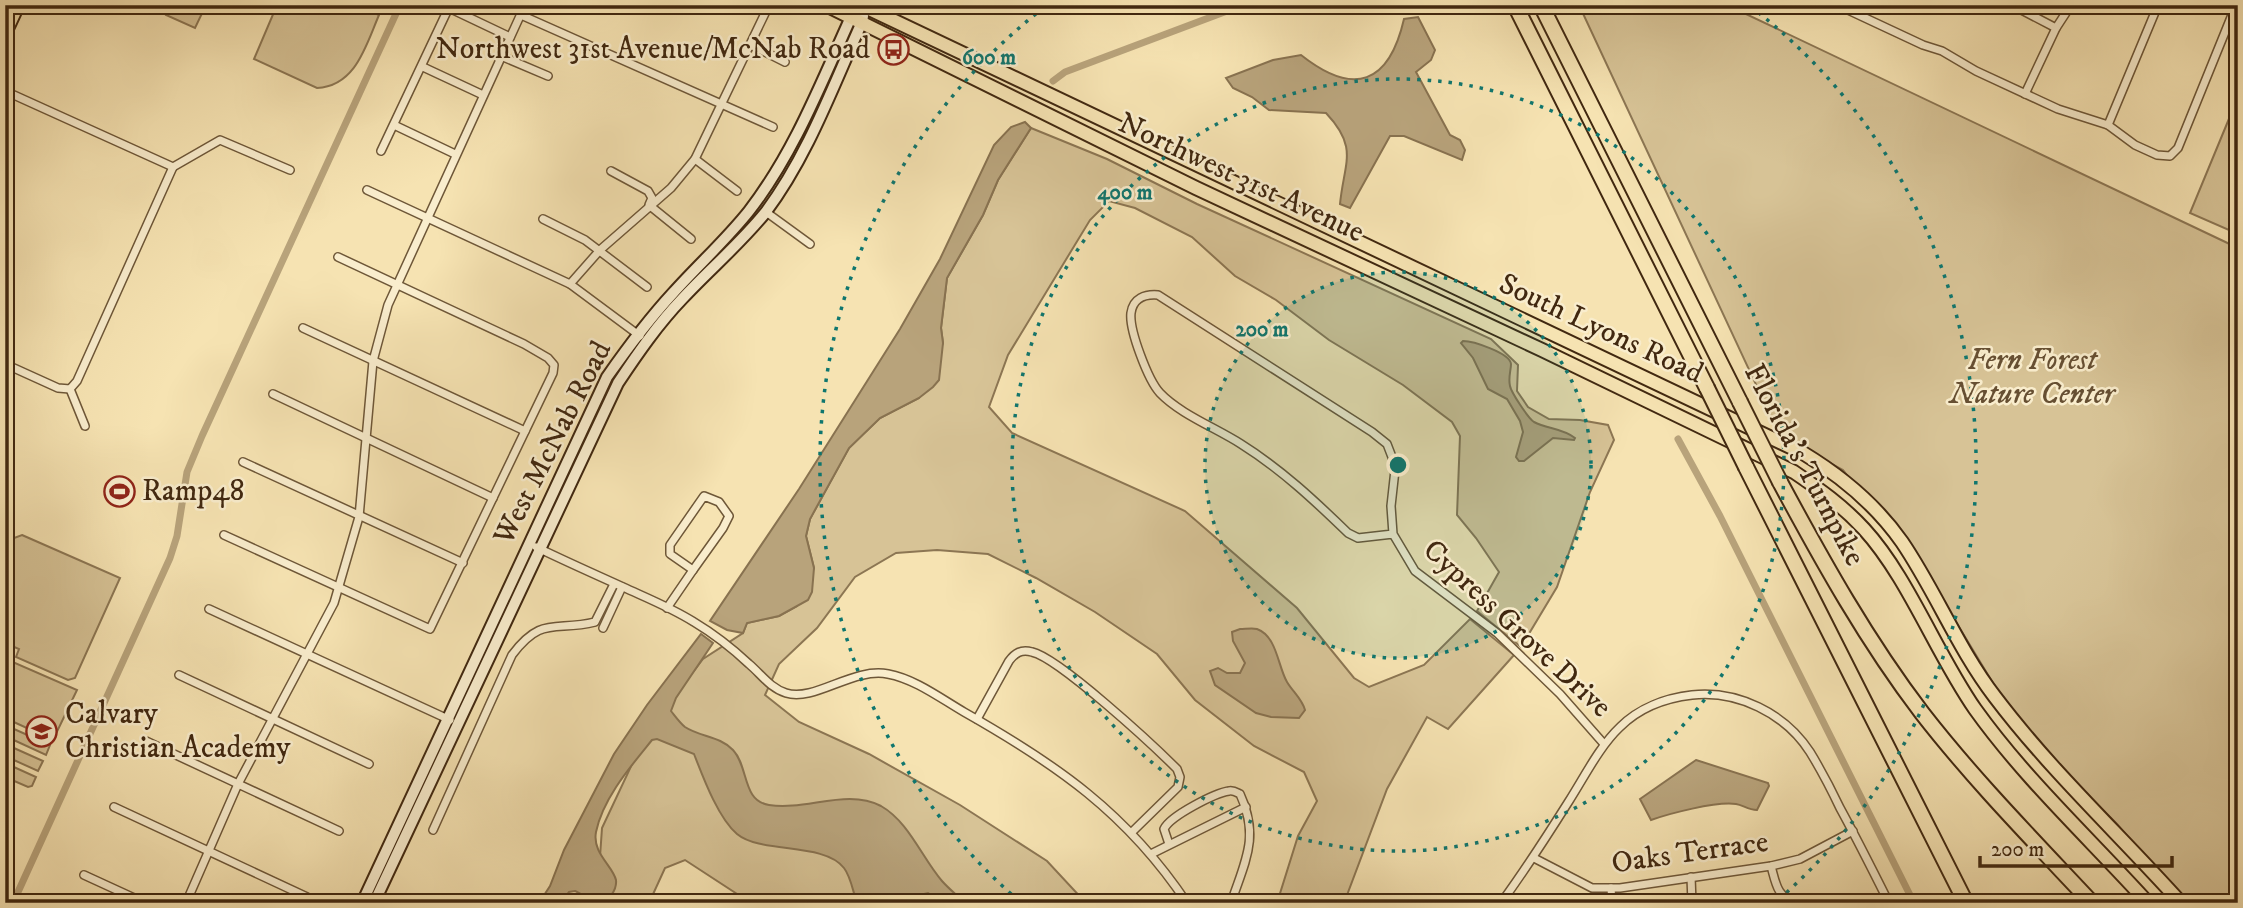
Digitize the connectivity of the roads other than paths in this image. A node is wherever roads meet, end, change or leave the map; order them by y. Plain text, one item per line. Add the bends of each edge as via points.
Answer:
1 (18, 5) edge
2 (525, 5) edge
3 (769, 5) edge
4 (826, 5) edge
5 (1515, 5) edge
6 (1541, 5) edge
7 (1842, 5) edge
8 (2012, 5) edge
9 (2071, 5) edge
10 (2158, 5) edge
11 (2236, 5) edge
12 (450, 6) edge
13 (862, 6) edge
14 (521, 15) junction
15 (857, 20) junction
16 (2056, 28) junction
17 (5, 33) edge
18 (510, 37) junction
19 (751, 45) junction
20 (501, 56) junction
21 (785, 62) dead end
22 (423, 66) junction
23 (548, 76) dead end
24 (5, 92) edge
25 (2025, 94) junction
26 (483, 95) junction
27 (722, 105) junction
28 (394, 125) junction
29 (2108, 125) junction
30 (773, 127) dead end
31 (382, 151) dead end
32 (455, 153) junction
33 (695, 159) junction
34 (173, 167) junction
35 (290, 170) dead end
36 (611, 171) dead end
37 (367, 190) dead end
38 (737, 191) dead end
39 (649, 205) junction
40 (766, 212) junction
41 (427, 217) junction
42 (543, 219) dead end
43 (691, 239) dead end
44 (810, 244) dead end
45 (600, 250) junction
46 (338, 257) dead end
47 (1395, 260) junction
48 (1388, 277) junction
49 (570, 284) junction
50 (396, 285) junction
51 (647, 287) dead end
52 (303, 328) dead end
53 (641, 337) junction
54 (373, 361) junction
55 (5, 364) edge
56 (70, 388) junction
57 (273, 394) dead end
58 (1636, 396) joint
59 (85, 426) dead end
60 (525, 431) junction
61 (366, 439) junction
62 (243, 462) dead end
63 (493, 498) junction
64 (359, 517) junction
65 (1393, 534) junction
66 (223, 535) dead end
67 (534, 546) junction
68 (463, 563) junction
69 (693, 570) junction
70 (618, 585) junction
71 (339, 589) junction
72 (667, 607) junction
73 (209, 608) dead end
74 (603, 628) dead end
75 (308, 653) junction
76 (179, 676) dead end
77 (271, 718) junction
78 (977, 719) junction
79 (453, 721) junction
80 (146, 741) dead end
81 (1605, 744) junction
82 (369, 764) dead end
83 (238, 783) junction
84 (114, 807) dead end
85 (1246, 807) junction
86 (433, 830) dead end
87 (339, 831) dead end
88 (1853, 831) junction
89 (1132, 832) junction
90 (1169, 844) junction
91 (210, 852) junction
92 (1151, 854) junction
93 (1534, 858) junction
94 (1771, 866) junction
95 (84, 875) dead end
96 (1691, 877) junction
97 (1611, 888) junction
98 (307, 897) dead end
99 (145, 903) edge
100 (186, 903) edge
101 (362, 903) edge
102 (374, 903) edge
103 (1187, 903) edge
104 (1231, 903) edge
105 (1501, 903) edge
106 (1612, 903) edge
107 (1692, 903) edge
108 (1796, 903) edge
109 (1889, 903) edge
110 (1966, 903) edge
111 (2092, 903) edge
112 (2148, 903) edge
113 (2180, 903) edge

1 - 17 main road
2 - 14 street
3 - 19 street
4 - 15 main road, Northwest 31st Avenue
5 - 110 highway, Florida's Turnpike, bridge
6 - 111 highway, Florida's Turnpike, bridge via 1820,557 1922,712
7 - 25 street
8 - 16 street
9 - 16 street
10 - 29 street
11 - 29 street via 2178,148 2170,156 2135,145
12 - 18 street
12 - 22 street
13 - 15 main road, West McNab Road
13 - 47 main road, South Lyons Road
14 - 18 street
14 - 27 street
15 - 40 main road, West McNab Road via 795,166
15 - 48 main road, Northwest 31st Avenue
15 - 53 main road, West McNab Road via 769,183 730,234 675,290
16 - 25 street
18 - 20 street
19 - 21 street
19 - 27 street
20 - 23 street
20 - 26 street
22 - 26 street
22 - 28 street
24 - 34 street
25 - 29 street
26 - 32 street
27 - 30 street
27 - 33 street
28 - 31 street
28 - 32 street
32 - 41 street
33 - 38 street
33 - 39 street via 671,188
34 - 35 street via 220,141
34 - 56 street
36 - 39 street via 648,191
37 - 41 street
39 - 43 street
39 - 45 street
40 - 44 street
40 - 53 main road, West McNab Road
41 - 49 street
41 - 50 street
42 - 45 street
45 - 49 street
45 - 51 street
46 - 50 street
47 - 48 main road
47 - 113 main road, South Lyons Road via 1827,468 1862,497 1902,543 1966,656 2034,747
48 - 58 main road, Northwest 31st Avenue
49 - 53 street
50 - 54 street
50 - 60 street via 548,358 554,365 552,373
52 - 54 street
53 - 67 main road, West McNab Road
54 - 60 street
54 - 61 street
55 - 56 street via 58,388
56 - 59 street
57 - 61 street
58 - 112 main road, South Lyons Road via 1794,472 1828,495 1865,530 1891,565 1975,709 2018,763
60 - 63 street
61 - 63 street
61 - 64 street
62 - 64 street
63 - 68 street
64 - 68 street
64 - 71 street
65 - 65 street, Cypress Grove Drive via 1395,470 1387,444 1158,295 1142,296 1134,303 1132,324 1148,375 1158,391 1283,473 1348,533 1358,538
65 - 81 street, Cypress Grove Drive via 1415,571 1497,633
66 - 71 street
67 - 70 street
67 - 79 main road, West McNab Road
68 - 71 street via 430,629
69 - 69 street via 729,516 719,502 704,496 670,545 670,554
69 - 72 street
70 - 72 street
70 - 74 street
70 - 86 street via 595,622 540,628 523,640 512,655
71 - 75 street
72 - 78 street via 708,630 784,693 807,694 858,676 887,674 917,685
73 - 75 street
75 - 77 street
75 - 79 street
76 - 77 street
77 - 82 street
77 - 83 street
78 - 89 street via 1086,791
78 - 89 street via 1015,653 1025,650 1047,659 1177,769 1178,787
79 - 101 main road, West McNab Road
79 - 102 main road, West McNab Road
80 - 83 street
81 - 88 street via 1639,712 1679,696 1707,693 1754,704 1793,731 1809,750
81 - 93 street
83 - 87 street
83 - 91 street
84 - 91 street
85 - 90 street
85 - 90 street via 1240,794 1227,791 1177,814 1164,829
85 - 104 street via 1249,842
88 - 94 street, Oaks Terrace via 1800,859
88 - 109 street
89 - 92 street
90 - 92 street
91 - 98 street
91 - 100 street
92 - 103 street
93 - 97 street, Oaks Terrace via 1592,888
93 - 105 street
94 - 96 street, Oaks Terrace
94 - 108 street via 1777,891
95 - 99 street
96 - 97 street, Oaks Terrace
96 - 107 street
97 - 106 street

